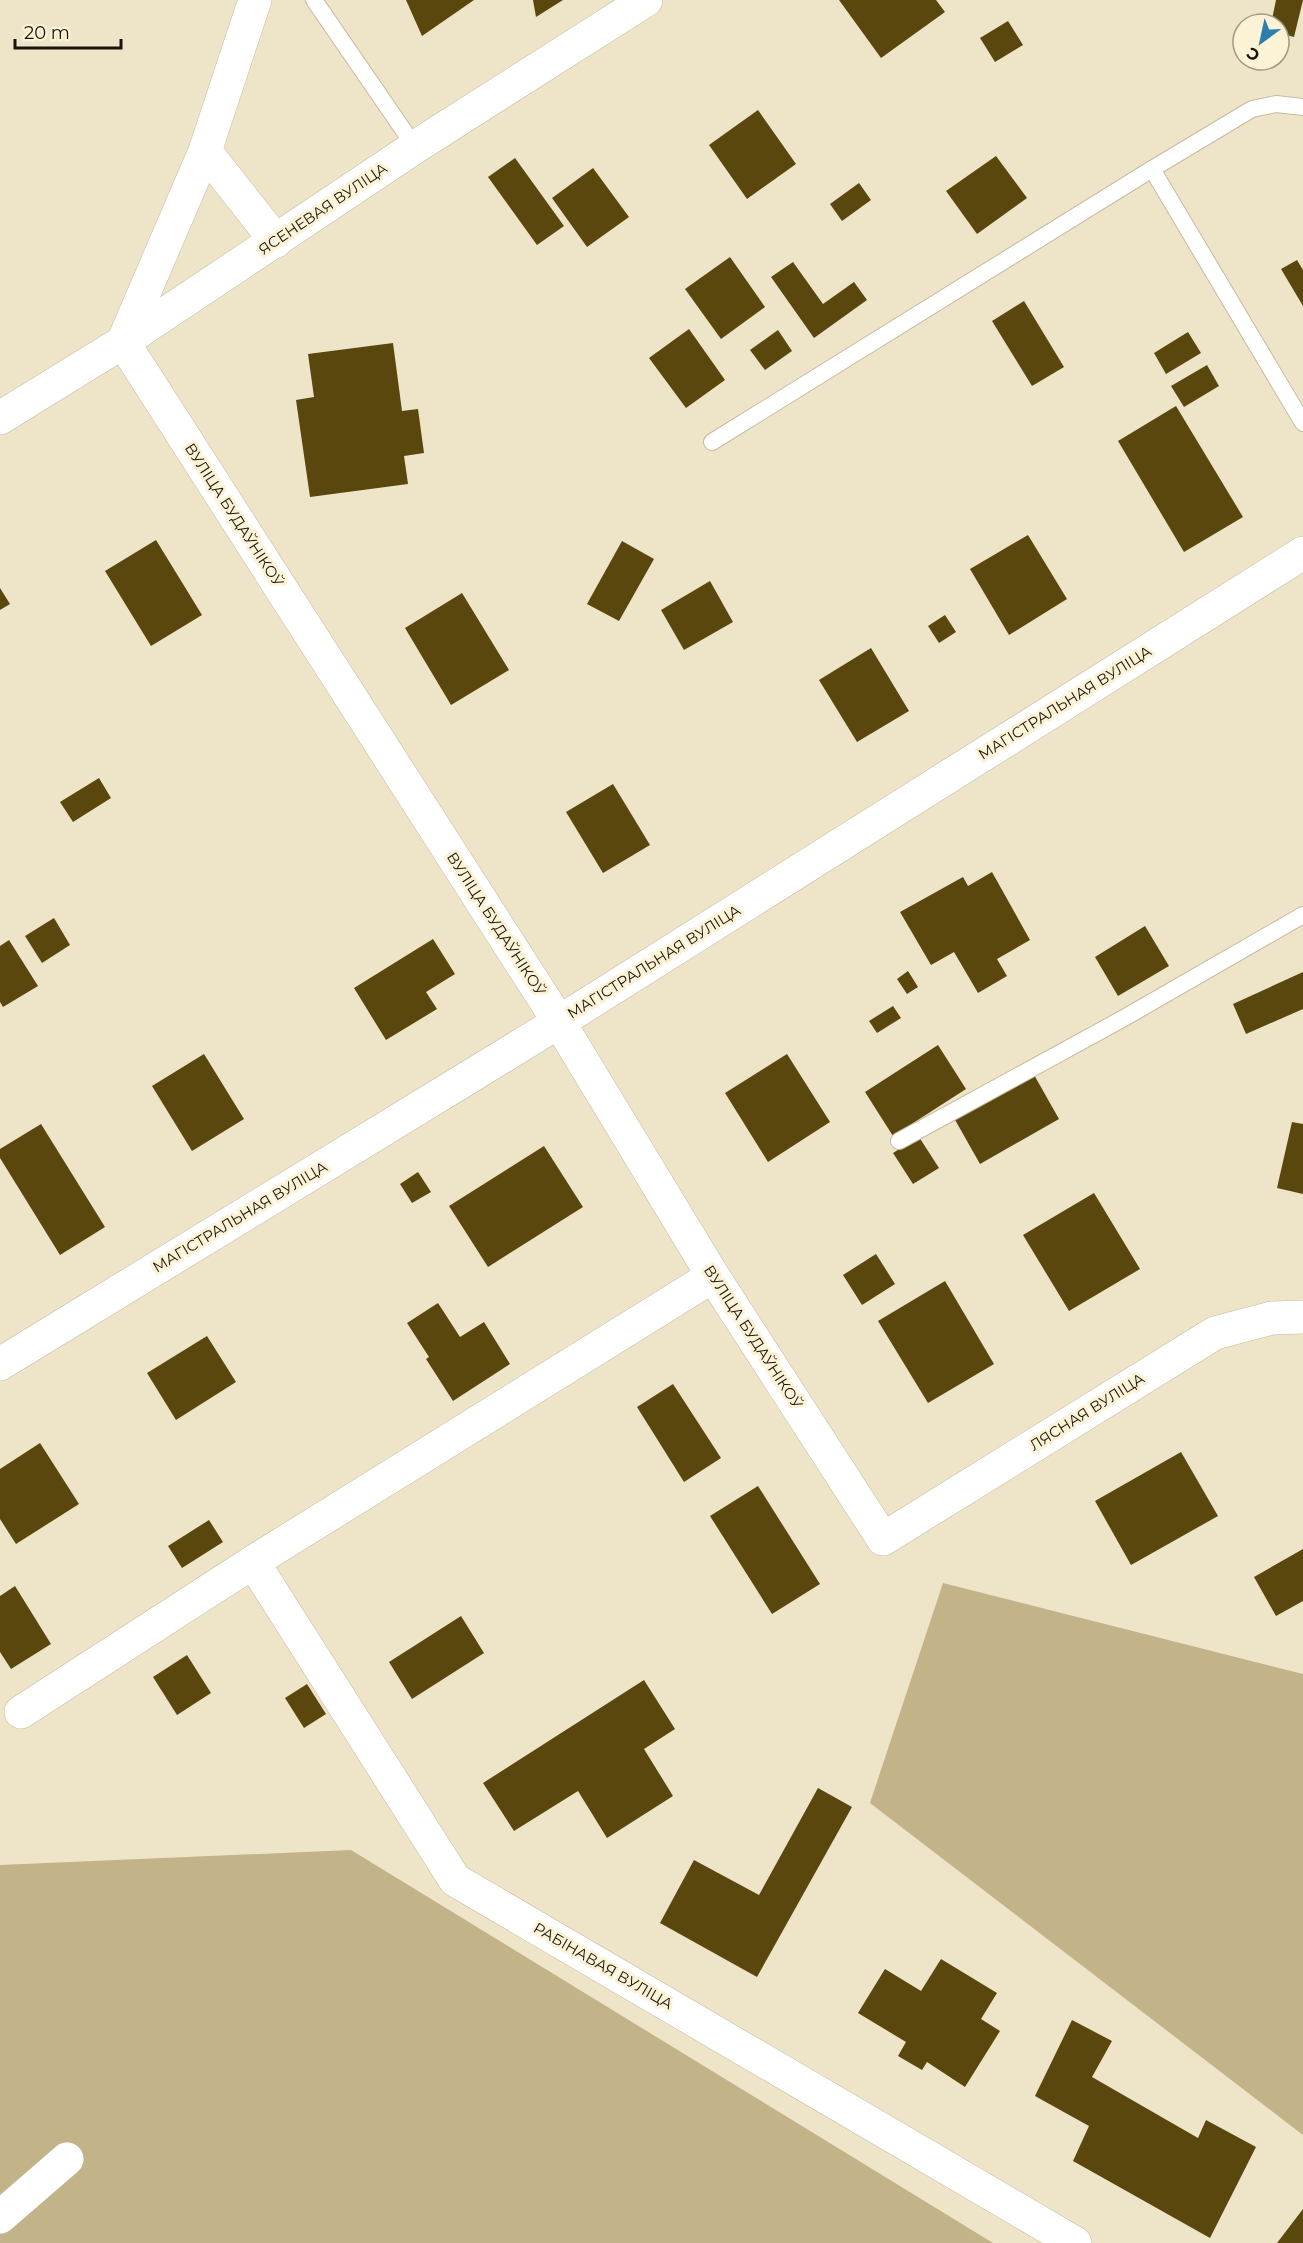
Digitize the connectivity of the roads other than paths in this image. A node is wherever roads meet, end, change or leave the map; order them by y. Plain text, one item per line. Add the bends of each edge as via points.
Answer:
1 (255, 0) edge
2 (314, 0) edge
3 (646, 0) edge
4 (1303, 107) edge
5 (415, 147) junction
6 (205, 151) junction
7 (1152, 169) junction
8 (276, 242) junction
9 (123, 342) junction
10 (0, 418) edge
11 (1303, 423) edge
12 (712, 442) dead end
13 (1303, 554) edge
14 (1303, 915) edge
15 (559, 1022) junction
16 (900, 1141) dead end
17 (713, 1276) junction
18 (1303, 1317) edge
19 (0, 1364) edge
20 (883, 1539) joint
21 (253, 1562) junction
22 (21, 1712) dead end
23 (67, 2159) dead end
24 (0, 2217) edge
25 (1075, 2243) edge

1 - 6 street
2 - 5 lane
3 - 5 street, ЯСЕНЕВАЯ ВУЛІЦА
4 - 7 lane via 1276,104 1252,109
5 - 8 street, ЯСЕНЕВАЯ ВУЛІЦА
6 - 8 street
6 - 9 street
7 - 11 lane
7 - 12 lane
8 - 9 street, ЯСЕНЕВАЯ ВУЛІЦА
9 - 10 street, ЯСЕНЕВАЯ ВУЛІЦА
9 - 15 street, ВУЛІЦА БУДАЎНІКОЎ
13 - 15 street, МАГІСТРАЛЬНАЯ ВУЛІЦА
14 - 16 lane
15 - 17 street, ВУЛІЦА БУДАЎНІКОЎ
15 - 19 street, МАГІСТРАЛЬНАЯ ВУЛІЦА
17 - 20 street, ВУЛІЦА БУДАЎНІКОЎ
17 - 21 street
18 - 20 street, ЛЯСНАЯ ВУЛІЦА via 1272,1318 1215,1333
21 - 22 street
21 - 25 street, РАБІНАВАЯ ВУЛІЦА via 455,1880
23 - 24 street

